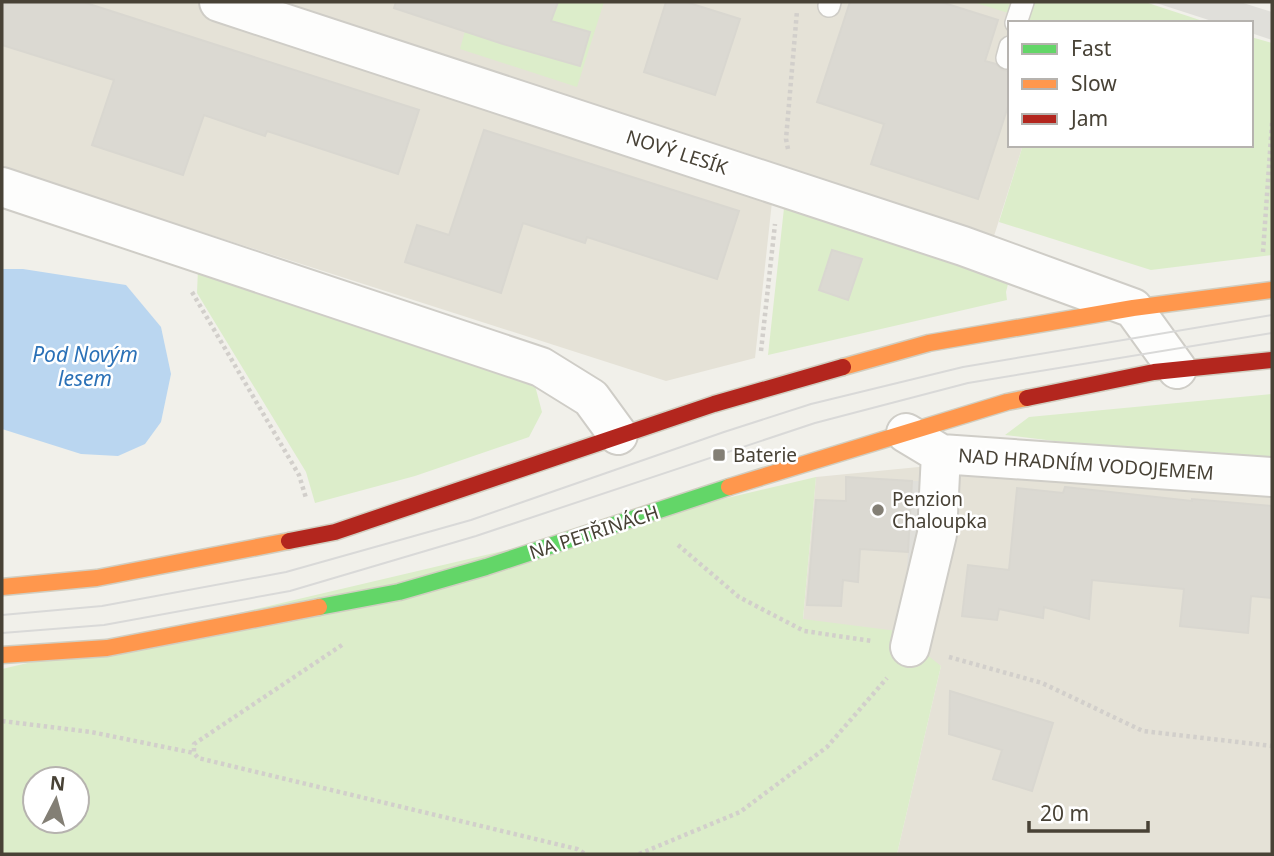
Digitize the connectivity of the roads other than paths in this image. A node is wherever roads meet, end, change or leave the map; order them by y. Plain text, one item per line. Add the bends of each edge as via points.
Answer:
1 (219, 2) edge
2 (1023, 2) edge
3 (1017, 21) edge
4 (2, 187) edge
5 (1272, 290) edge
6 (1133, 309) junction
7 (1272, 360) edge
8 (1177, 369) junction
9 (906, 433) junction
10 (618, 435) junction
11 (941, 454) junction
12 (1272, 477) edge
13 (2, 587) edge
14 (910, 647) road end
15 (2, 655) edge

1 - 6 street, NOVÝ LESÍK via 963,246
2 - 3 lane
4 - 10 street via 541,367 591,398
5 - 6 street
6 - 8 street
6 - 10 street via 929,343
7 - 8 street, NA PETŘINÁCH
8 - 9 street, NA PETŘINÁCH via 1007,402
9 - 11 street, NAD HRADNÍM VODOJEMEM
9 - 15 street, NA PETŘINÁCH via 399,592 107,648
10 - 13 street via 335,532 97,578
11 - 12 street, NAD HRADNÍM VODOJEMEM
11 - 14 street via 937,534

